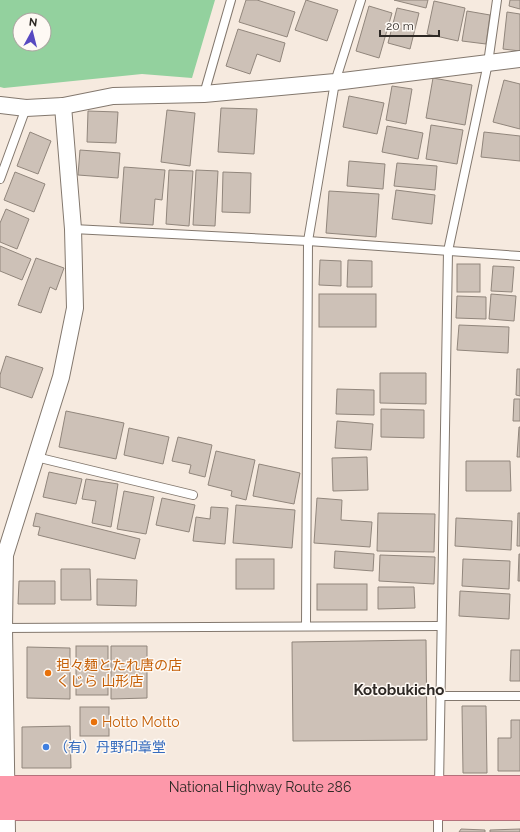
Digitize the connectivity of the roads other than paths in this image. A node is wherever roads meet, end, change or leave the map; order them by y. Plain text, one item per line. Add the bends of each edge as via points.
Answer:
1 (231, 0) edge
2 (361, 0) edge
3 (497, 0) edge
4 (520, 59) edge
5 (488, 63) junction
6 (336, 82) junction
7 (204, 94) junction
8 (0, 105) edge
9 (62, 106) junction
10 (26, 108) junction
11 (0, 178) edge
12 (73, 229) junction
13 (308, 241) junction
14 (448, 251) junction
15 (520, 256) edge
16 (36, 457) junction
17 (193, 495) dead end
18 (306, 626) junction
19 (441, 626) junction
20 (2, 628) edge
21 (440, 696) junction
22 (520, 696) edge
23 (439, 786) junction
24 (520, 787) edge
25 (4, 798) edge
26 (438, 809) junction
27 (520, 809) edge
28 (8, 832) edge
29 (438, 832) edge

1 - 7 lane
2 - 6 lane
3 - 5 lane
4 - 5 street
5 - 6 street
5 - 14 lane
6 - 7 street
6 - 13 lane
7 - 9 street via 112,96
8 - 10 street
9 - 10 street
9 - 12 street
10 - 11 lane
12 - 13 lane
12 - 16 street via 75,308 61,377
13 - 14 lane
13 - 18 lane
14 - 15 lane
14 - 19 lane
16 - 17 lane
16 - 20 street via 5,555
18 - 19 lane
18 - 20 lane
19 - 21 lane
20 - 25 street
21 - 22 lane
21 - 23 lane
23 - 24 highway, National Highway Route 286
23 - 25 highway, National Highway Route 286
25 - 26 highway, National Highway Route 286
25 - 28 street
26 - 27 highway, National Highway Route 286
26 - 29 lane

